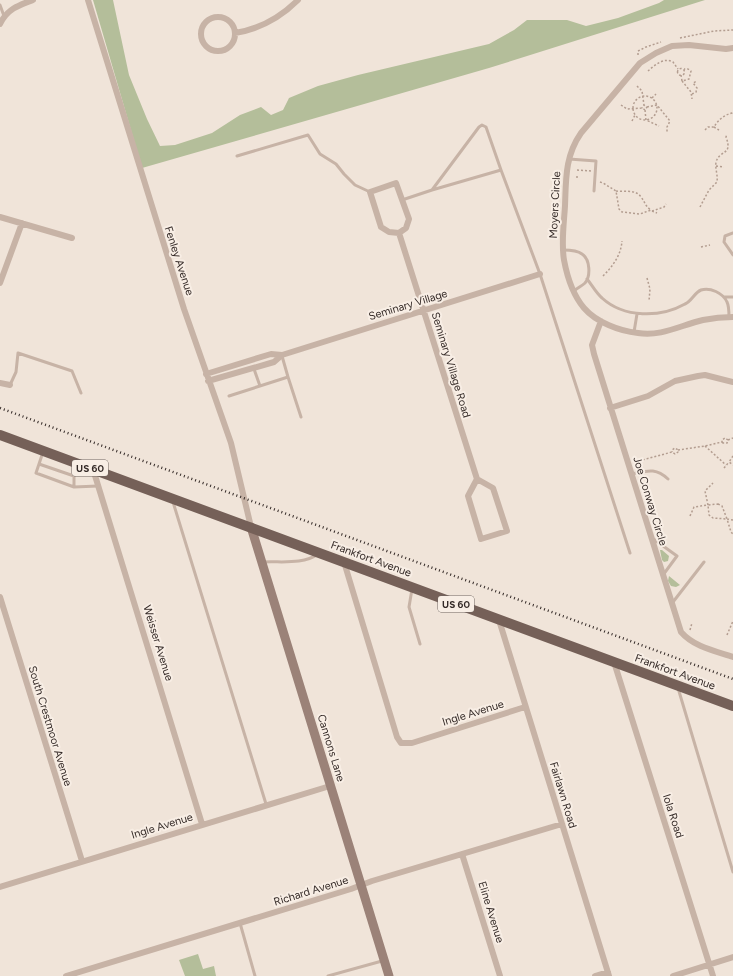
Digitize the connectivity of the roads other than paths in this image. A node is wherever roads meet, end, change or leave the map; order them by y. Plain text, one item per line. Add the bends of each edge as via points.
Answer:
1 (33, 0) edge
2 (88, 0) edge
3 (298, 0) edge
4 (0, 5) edge
5 (4, 16) junction
6 (0, 24) edge
7 (235, 33) junction
8 (733, 48) edge
9 (237, 156) dead end
10 (569, 159) junction
11 (502, 170) junction
12 (432, 190) junction
13 (594, 191) dead end
14 (370, 192) junction
15 (402, 200) junction
16 (0, 217) edge
17 (22, 223) junction
18 (399, 233) junction
19 (733, 233) edge
20 (72, 238) dead end
21 (563, 250) junction
22 (733, 255) edge
23 (540, 274) junction
24 (587, 278) junction
25 (0, 283) edge
26 (574, 291) junction
27 (724, 297) junction
28 (733, 297) edge
29 (423, 311) junction
30 (637, 314) junction
31 (731, 317) edge
32 (601, 321) junction
33 (633, 332) junction
34 (282, 355) junction
35 (254, 368) junction
36 (206, 374) junction
37 (288, 377) junction
38 (208, 381) junction
39 (733, 382) edge
40 (0, 383) edge
41 (10, 385) joint
42 (260, 386) junction
43 (82, 393) dead end
44 (229, 396) dead end
45 (610, 408) junction
46 (301, 417) dead end
47 (0, 435) edge
48 (44, 450) junction
49 (79, 463) junction
50 (40, 464) junction
51 (93, 469) junction
52 (631, 474) junction
53 (74, 476) junction
54 (477, 479) junction
55 (668, 479) dead end
56 (74, 486) junction
57 (99, 486) junction
58 (172, 498) junction
59 (251, 527) junction
60 (651, 537) junction
61 (320, 553) junction
62 (630, 553) dead end
63 (262, 562) junction
64 (344, 562) junction
65 (704, 562) dead end
66 (663, 575) junction
67 (412, 587) junction
68 (0, 597) edge
69 (672, 604) junction
70 (499, 620) junction
71 (420, 644) dead end
72 (733, 657) edge
73 (614, 662) junction
74 (678, 686) junction
75 (733, 706) edge
76 (526, 707) junction
77 (330, 786) junction
78 (266, 804) junction
79 (202, 824) junction
80 (562, 824) junction
81 (462, 854) junction
82 (82, 861) junction
83 (733, 872) edge
84 (361, 885) junction
85 (0, 887) edge
86 (240, 923) junction
87 (733, 957) edge
88 (384, 960) junction
89 (710, 965) junction
90 (609, 974) edge
91 (66, 976) edge
92 (255, 976) edge
93 (328, 976) edge
94 (389, 976) edge
95 (500, 976) edge
96 (595, 976) edge
97 (673, 976) edge
98 (713, 976) edge

1 - 5 street via 12,9
2 - 36 street, Fenley Avenue via 148,197
3 - 7 street via 266,24
4 - 5 lane
5 - 6 street
7 - 7 street via 229,22 223,18 216,18 205,24 201,36 207,47 213,51 220,51 231,45
8 - 10 street, Moyers Circle via 672,46 642,62 581,133
9 - 14 lane via 308,135 320,154 336,164 355,185
10 - 13 lane via 596,161
10 - 21 street, Moyers Circle
11 - 12 lane
11 - 12 lane via 486,127 482,126
11 - 23 lane
12 - 15 lane
14 - 15 street via 396,183
14 - 18 street via 382,227 389,232
15 - 18 street via 409,219 406,228
16 - 17 street
17 - 20 street
17 - 25 street
18 - 29 street, Seminary Village Road
19 - 22 lane via 725,236 724,242
21 - 24 lane via 577,252 585,257 588,265
21 - 26 street, Moyers Circle
23 - 29 street, Seminary Village
23 - 62 lane
24 - 26 lane via 585,283
24 - 30 lane via 602,298 612,305
26 - 32 street, Moyers Circle via 584,308
27 - 28 lane
27 - 30 lane via 718,292 706,289 695,294 685,304 665,312
27 - 31 lane
29 - 34 street, Seminary Village
29 - 54 street, Seminary Village Road
30 - 33 lane
31 - 33 street, Moyers Circle via 704,320 653,334
32 - 33 street, Moyers Circle
32 - 45 street, Joe Conway Circle via 592,345
34 - 35 street, Seminary Village via 274,362
34 - 36 street, Seminary Village via 271,354
34 - 37 lane
35 - 38 street, Seminary Village
35 - 42 lane
36 - 38 street, Fenley Avenue
37 - 42 lane
37 - 46 lane
38 - 59 street, Fenley Avenue via 231,443
39 - 45 street via 698,376 675,382 648,396
40 - 41 street
41 - 43 lane via 16,372 18,353 72,371
42 - 44 lane
45 - 52 street, Joe Conway Circle
47 - 48 main road, Frankfort Avenue / US 60
48 - 49 main road, Frankfort Avenue / US 60
48 - 50 lane
49 - 51 main road, Frankfort Avenue / US 60
49 - 53 lane
50 - 53 lane
50 - 56 lane via 36,473
51 - 57 street, Weisser Avenue
51 - 58 main road, Frankfort Avenue / US 60
52 - 55 lane via 654,470
52 - 60 street, Joe Conway Circle
53 - 56 lane
54 - 54 street via 493,488 507,531 481,539 468,496
56 - 57 lane
57 - 79 street, Weisser Avenue
58 - 59 main road, Frankfort Avenue / US 60
58 - 78 lane
59 - 61 main road, Frankfort Avenue / US 60
59 - 63 main road, Cannons Lane
60 - 66 street, Joe Conway Circle
60 - 66 lane via 678,556
61 - 63 lane via 311,559 300,561
61 - 64 main road, Frankfort Avenue / US 60
63 - 77 main road, Cannons Lane
64 - 67 main road, Frankfort Avenue / US 60
64 - 76 street, Ingle Avenue via 397,737 401,743 412,742
65 - 69 lane
66 - 69 street, Joe Conway Circle
67 - 70 main road, Frankfort Avenue / US 60
67 - 71 lane via 409,607
68 - 82 street, South Crestmoor Avenue
69 - 72 street, Joe Conway Circle via 680,632 686,638
70 - 73 main road, Frankfort Avenue / US 60
70 - 76 street, Fairlawn Road
73 - 74 main road, Frankfort Avenue / US 60
73 - 89 street, Iola Road
74 - 75 main road, Frankfort Avenue / US 60
74 - 83 lane
76 - 80 street, Fairlawn Road
77 - 78 street, Ingle Avenue
77 - 84 main road, Cannons Lane
78 - 79 street, Ingle Avenue
79 - 82 street, Ingle Avenue
80 - 81 street, Richard Avenue
80 - 90 street, Fairlawn Road
81 - 84 street, Richard Avenue
81 - 95 street, Eline Avenue
82 - 85 street, Ingle Avenue
84 - 86 street, Richard Avenue
84 - 88 main road, Cannons Lane
86 - 91 street, Richard Avenue
86 - 92 lane
87 - 89 street
88 - 93 lane
88 - 94 main road, Cannons Lane
89 - 97 street
89 - 98 street, Iola Road
90 - 96 street

